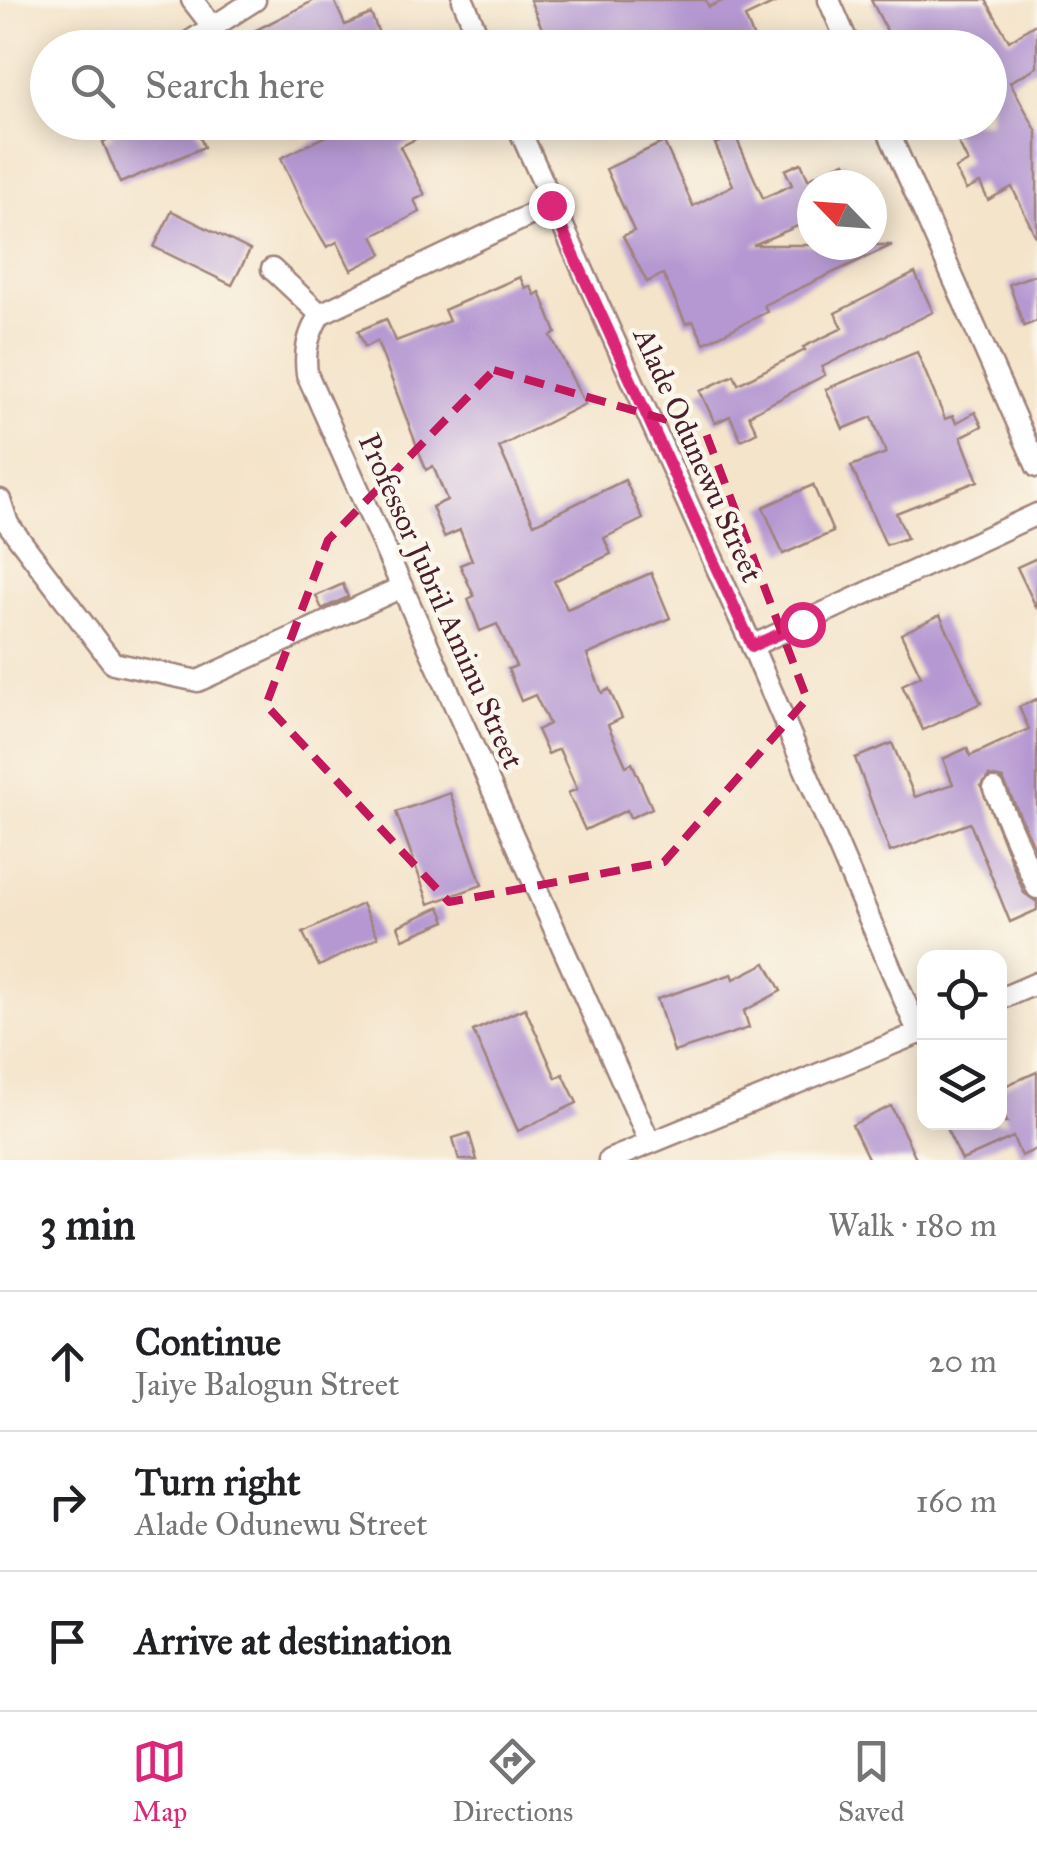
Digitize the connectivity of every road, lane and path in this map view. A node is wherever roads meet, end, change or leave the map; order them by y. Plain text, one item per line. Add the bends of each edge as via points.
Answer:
1 (192, 0) edge
2 (255, 0) edge
3 (463, 0) edge
4 (829, 0) edge
5 (213, 27) junction
6 (208, 30) edge
7 (476, 30) edge
8 (842, 30) edge
9 (524, 140) edge
10 (892, 140) edge
11 (551, 205) junction
12 (272, 269) dead end
13 (320, 314) junction
14 (1037, 467) edge
15 (0, 500) edge
16 (1037, 514) edge
17 (4, 526) edge
18 (402, 587) junction
19 (752, 646) junction
20 (994, 789) dead end
21 (1037, 888) edge
22 (1037, 983) edge
23 (1007, 996) edge
24 (917, 1021) edge
25 (917, 1034) edge
26 (650, 1143) junction
27 (608, 1160) edge

1 - 5 street
2 - 5 street
3 - 7 street
4 - 8 street
5 - 6 street
9 - 11 street, Alade Odunewu Street
10 - 14 street
11 - 13 street
11 - 19 street, Alade Odunewu Street
12 - 13 street
13 - 18 street, Professor Jubril Aminu Street via 309,334 307,374
15 - 17 street
16 - 19 street
17 - 18 street via 112,663 198,681
18 - 26 street, Professor Jubril Aminu Street
19 - 24 street, Alade Odunewu Street
20 - 21 street
22 - 23 street
25 - 26 street
26 - 27 street

